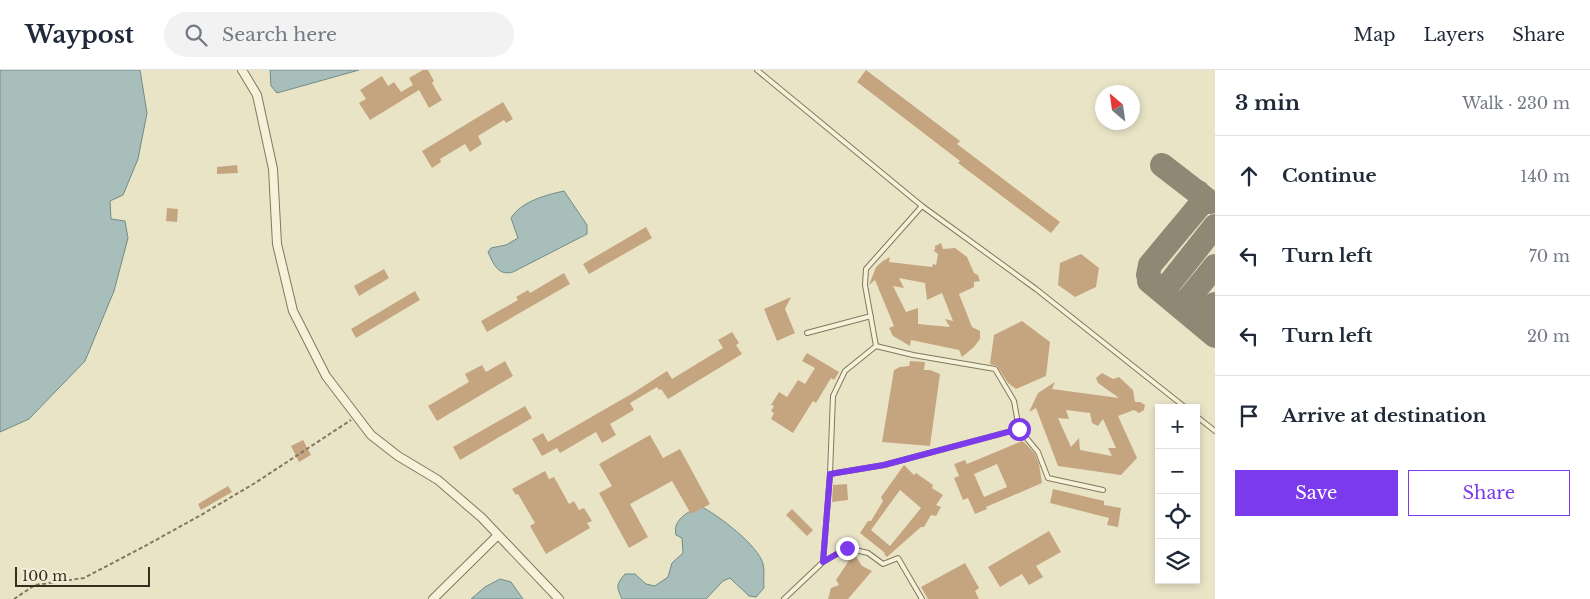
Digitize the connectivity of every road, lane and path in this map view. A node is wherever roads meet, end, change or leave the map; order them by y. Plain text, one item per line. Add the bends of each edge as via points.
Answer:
1 (242, 70) edge
2 (757, 70) edge
3 (922, 206) junction
4 (870, 316) junction
5 (807, 333) dead end
6 (876, 346) junction
7 (1181, 404) edge
8 (357, 417) junction
9 (1200, 419) edge
10 (1019, 429) junction
11 (1215, 431) edge
12 (830, 474) junction
13 (1103, 490) dead end
14 (498, 535) junction
15 (823, 562) junction
16 (14, 599) edge
17 (433, 599) edge
18 (559, 599) edge
19 (784, 599) edge
20 (922, 599) edge

1 - 8 street via 257,95 273,169 277,244 292,311 326,376
2 - 3 lane
3 - 4 lane via 866,269
3 - 7 lane via 1036,289
4 - 5 lane
4 - 6 lane
6 - 10 lane via 994,369 1014,401
6 - 12 lane via 845,371 833,396
8 - 14 street via 371,435 438,480
8 - 16 path via 256,483 145,546 84,578 36,585
9 - 11 lane
10 - 12 lane via 884,465
10 - 13 lane via 1038,452 1048,478
12 - 15 lane
14 - 17 street
14 - 18 street
15 - 19 lane
15 - 20 lane via 847,548 868,553 883,564 898,558

